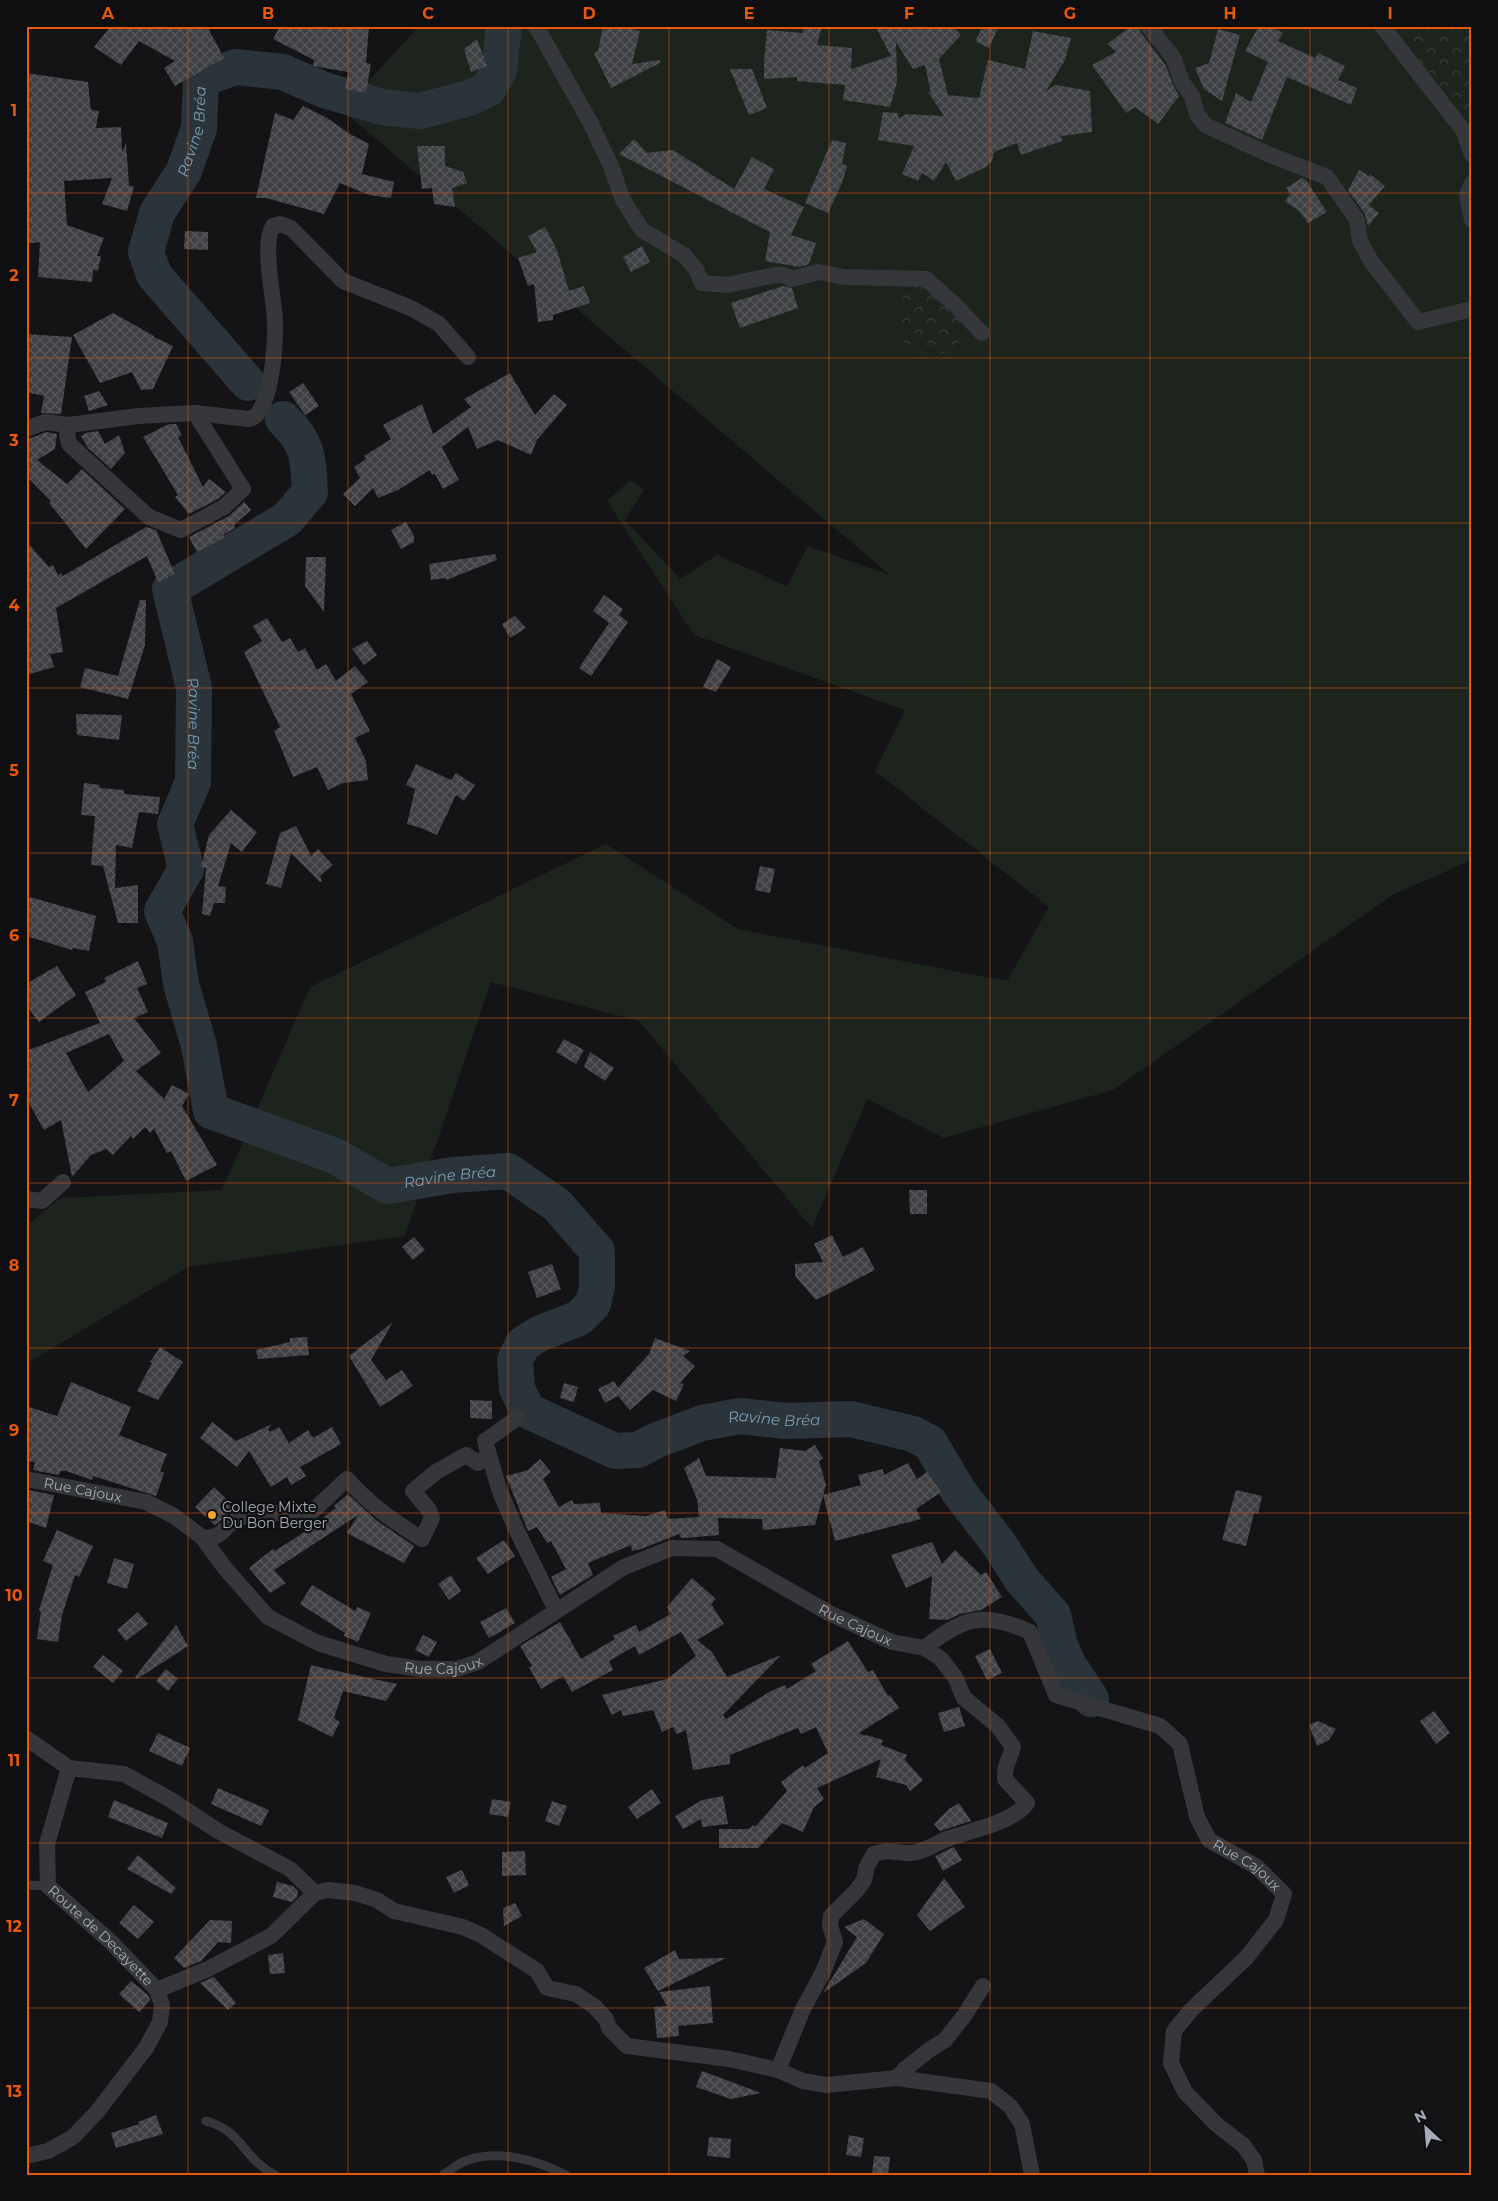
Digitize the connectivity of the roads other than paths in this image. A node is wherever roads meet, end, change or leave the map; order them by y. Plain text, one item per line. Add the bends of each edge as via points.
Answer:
1 (536, 26) edge
2 (1148, 26) edge
3 (1382, 26) edge
4 (1472, 155) edge
5 (1472, 183) edge
6 (1472, 220) edge
7 (1472, 309) edge
8 (982, 333) dead end
9 (468, 357) dead end
10 (195, 413) junction
11 (69, 425) junction
12 (26, 429) edge
13 (63, 1182) dead end
14 (26, 1199) edge
15 (517, 1418) dead end
16 (488, 1451) junction
17 (26, 1479) edge
18 (203, 1538) junction
19 (556, 1610) junction
20 (925, 1648) junction
21 (26, 1738) edge
22 (70, 1768) junction
23 (26, 1885) edge
24 (48, 1886) junction
25 (315, 1893) junction
26 (983, 1986) dead end
27 (157, 1990) junction
28 (778, 2070) junction
29 (898, 2078) junction
30 (206, 2121) dead end
31 (26, 2156) edge
32 (275, 2175) edge
33 (444, 2175) edge
34 (566, 2175) edge
35 (1032, 2175) edge
36 (1257, 2175) edge

1 - 8 street via 590,122 611,166 622,200 642,230 684,255 696,269 702,283 726,285 775,275 792,279 818,272 844,277 926,279
2 - 7 street via 1173,57 1197,114 1205,125 1327,177 1357,220 1360,240 1371,261 1418,322
3 - 4 street via 1463,130
5 - 6 street via 1467,194
9 - 10 street via 439,324 393,300 343,281 291,228 280,224 270,231 268,246 275,325 269,388 262,408 257,416 249,419
10 - 11 street
10 - 11 street via 243,489 224,507 181,530 149,517 69,444
11 - 12 street via 45,422
13 - 14 street via 42,1201
15 - 16 street via 484,1441
16 - 18 street via 478,1463 466,1455 436,1472 413,1491 430,1510 432,1518 422,1539 364,1499 346,1478 301,1522 282,1512 254,1514 232,1523 218,1537
16 - 19 street via 500,1492
17 - 18 street, Rue Cajoux via 146,1502 174,1516
18 - 19 street, Rue Cajoux via 268,1616 318,1643 386,1664 421,1670 457,1669 478,1662
19 - 20 street, Rue Cajoux via 624,1567 672,1548 717,1549 828,1613 892,1642
20 - 28 street via 941,1659 951,1671 964,1698 984,1713 1013,1746 1004,1767 1004,1779 1027,1803 1022,1810 1000,1821 926,1849 912,1853 886,1850 874,1854 864,1880 832,1916 830,1925 835,1942
20 - 36 street, Rue Cajoux via 946,1631 981,1619 1008,1622 1030,1632 1056,1696 1160,1726 1180,1744 1197,1817 1209,1840 1257,1867 1284,1894 1276,1920 1246,1958 1190,2010 1174,2031 1171,2063 1185,2092 1216,2124 1243,2144 1254,2160
21 - 22 street
22 - 24 street, Route de Decayette via 47,1844
22 - 25 street via 124,1774 218,1831 290,1869
23 - 24 lane
24 - 27 street, Route de Decayette via 111,1942
25 - 27 street via 271,1936 208,1969
25 - 28 street via 328,1890 355,1893 377,1900 394,1911 463,1927 482,1935 537,1971 547,1988 576,1994 595,2007 627,2046 729,2059
26 - 29 street via 945,2040
27 - 31 street, Route de Decayette via 162,2005 160,2022 146,2048 97,2112 73,2137 48,2151
28 - 29 street via 803,2081 826,2085
29 - 35 street via 991,2092 1010,2106 1022,2124
30 - 32 lane via 229,2130 263,2169
33 - 34 lane via 463,2162 485,2156 540,2163

